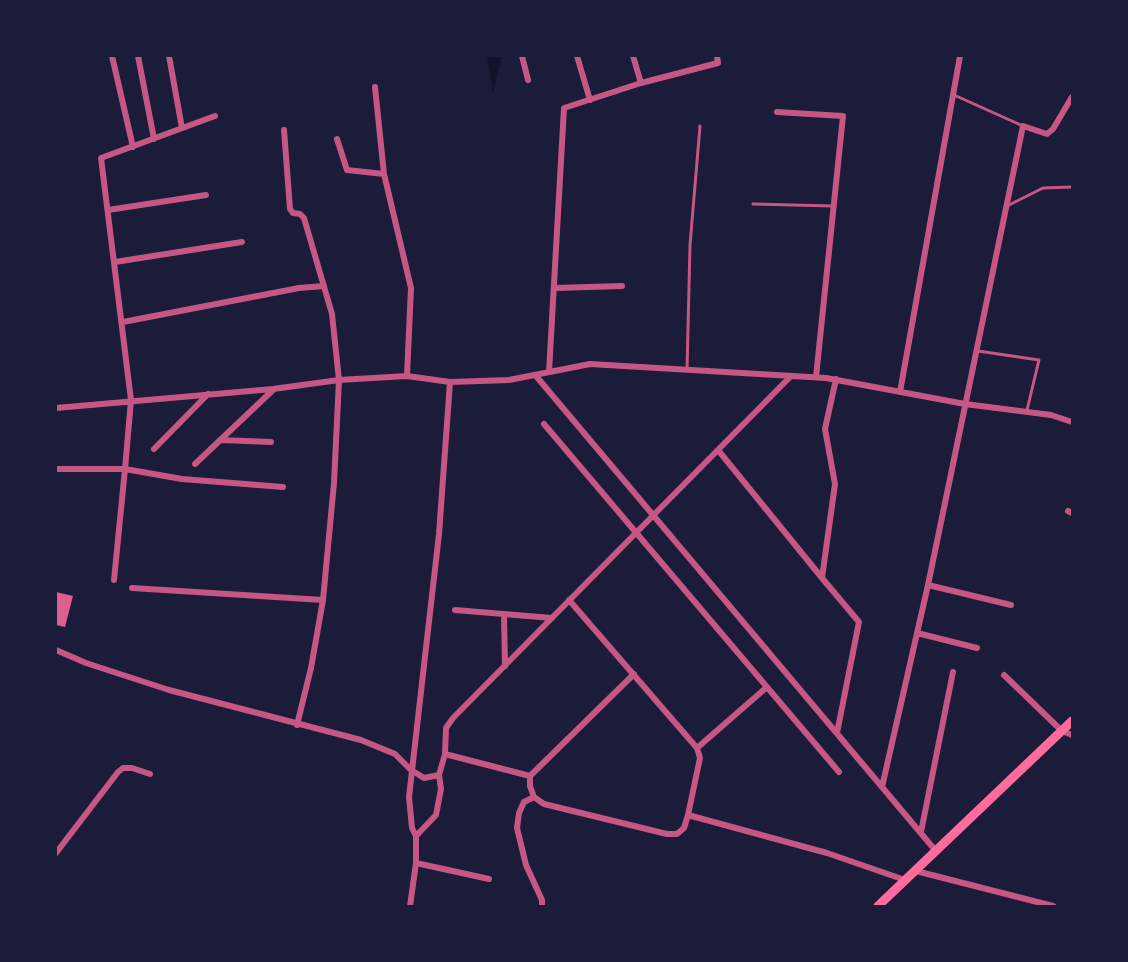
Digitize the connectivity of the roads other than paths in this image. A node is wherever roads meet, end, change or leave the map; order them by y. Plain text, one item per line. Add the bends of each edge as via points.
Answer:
1 (112, 56) edge
2 (138, 56) edge
3 (169, 56) edge
4 (522, 56) edge
5 (577, 56) edge
6 (633, 56) edge
7 (717, 56) edge
8 (960, 56) edge
9 (528, 80) dead end
10 (641, 84) junction
11 (375, 87) dead end
12 (954, 95) junction
13 (1072, 97) edge
14 (590, 100) junction
15 (777, 112) dead end
16 (215, 116) dead end
17 (700, 126) dead end
18 (1023, 126) junction
19 (182, 128) junction
20 (284, 130) dead end
21 (154, 139) junction
22 (337, 139) dead end
23 (133, 147) junction
24 (384, 174) junction
25 (1072, 188) edge
26 (206, 195) dead end
27 (753, 204) dead end
28 (834, 206) junction
29 (1007, 206) junction
30 (108, 210) junction
31 (242, 242) dead end
32 (115, 262) junction
33 (324, 286) junction
34 (622, 286) dead end
35 (555, 288) junction
36 (123, 322) junction
37 (976, 351) junction
38 (687, 370) junction
39 (549, 372) junction
40 (407, 376) junction
41 (536, 376) junction
42 (791, 376) junction
43 (816, 377) junction
44 (836, 379) junction
45 (339, 380) junction
46 (450, 382) junction
47 (273, 389) junction
48 (900, 392) junction
49 (208, 394) junction
50 (131, 400) junction
51 (965, 404) junction
52 (56, 408) edge
53 (1027, 412) junction
54 (1072, 422) edge
55 (544, 424) dead end
56 (220, 440) junction
57 (271, 442) dead end
58 (154, 449) dead end
59 (718, 450) junction
60 (195, 465) dead end
61 (57, 469) dead end
62 (125, 470) junction
63 (283, 487) dead end
64 (654, 515) junction
65 (637, 532) junction
66 (822, 578) junction
67 (114, 580) dead end
68 (928, 585) junction
69 (132, 588) dead end
70 (323, 600) junction
71 (569, 600) junction
72 (1011, 604) dead end
73 (455, 610) dead end
74 (504, 615) junction
75 (552, 618) junction
76 (917, 633) junction
77 (977, 648) dead end
78 (56, 650) edge
79 (505, 666) junction
80 (953, 672) dead end
81 (634, 674) junction
82 (1004, 675) dead end
83 (767, 687) junction
84 (1072, 721) edge
85 (297, 725) junction
86 (1062, 731) junction
87 (837, 733) junction
88 (1072, 735) edge
89 (698, 747) junction
90 (445, 754) junction
91 (411, 770) junction
92 (839, 772) dead end
93 (150, 774) dead end
94 (439, 775) junction
95 (530, 776) junction
96 (882, 787) junction
97 (534, 797) junction
98 (688, 815) junction
99 (921, 832) junction
100 (416, 836) junction
101 (935, 850) junction
102 (56, 853) edge
103 (416, 863) junction
104 (916, 871) junction
105 (489, 879) dead end
106 (905, 880) junction
107 (410, 906) edge
108 (542, 906) edge
109 (878, 906) edge
110 (1053, 906) edge

1 - 23 street
2 - 21 street
3 - 19 street
4 - 9 street
5 - 14 street
6 - 10 street
7 - 10 street via 718,63
8 - 12 street
10 - 14 street
11 - 24 street
12 - 18 lane
12 - 48 street
13 - 18 street via 1047,134
14 - 35 street via 564,108
15 - 28 street via 843,116
16 - 19 street
17 - 38 lane via 690,244
18 - 29 street
19 - 21 street
20 - 33 street via 290,209 304,218
21 - 23 street
22 - 24 street via 347,170
23 - 30 street via 101,158
24 - 40 street via 411,288
25 - 29 lane via 1043,188
26 - 30 street
27 - 28 lane
28 - 43 street
29 - 37 street
30 - 32 street
31 - 32 street
32 - 36 street
33 - 36 street
33 - 45 street via 332,314
34 - 35 street
35 - 39 street
36 - 50 street
37 - 51 street
37 - 53 lane via 1039,360
38 - 39 street via 590,364
38 - 42 street
39 - 41 street
40 - 45 street
40 - 46 street
41 - 46 street
41 - 64 street
42 - 43 street
42 - 59 street
43 - 44 street
44 - 48 street
44 - 66 street via 825,429 835,484
45 - 47 street
45 - 70 street
46 - 91 street via 439,534
47 - 49 street
47 - 56 street
48 - 51 street
49 - 50 street
49 - 58 street
50 - 52 street
50 - 62 street
51 - 53 street
51 - 68 street
53 - 54 street
55 - 65 street
56 - 57 street
56 - 60 street
59 - 64 street
59 - 66 street
61 - 62 street
62 - 63 street
62 - 67 street
64 - 65 street
64 - 87 street
65 - 71 street
65 - 83 street
66 - 87 street via 859,622
68 - 72 street
68 - 76 street
69 - 70 street
70 - 85 street
71 - 75 street
71 - 81 street
73 - 74 street
74 - 75 street
74 - 79 street
75 - 79 street
76 - 77 street
76 - 96 street
78 - 85 street via 169,690
79 - 90 street via 446,728
80 - 99 street
81 - 89 street
81 - 95 street
82 - 86 street
83 - 89 street
83 - 92 street
84 - 86 main road
85 - 91 street via 361,740 395,754
86 - 88 street
86 - 101 main road
87 - 96 street
89 - 98 street via 700,758
90 - 94 street
90 - 95 street
91 - 94 street via 424,778
91 - 100 street via 409,797
93 - 102 street via 132,768 118,772
94 - 100 street via 441,789 436,815
95 - 97 street
96 - 99 street
97 - 98 street via 544,804 667,834 677,834 684,828
97 - 108 street via 524,802 517,828
98 - 106 street via 827,853
99 - 101 street
100 - 103 street
101 - 104 main road
103 - 105 street
103 - 107 street
104 - 106 main road
104 - 110 street
106 - 109 main road

